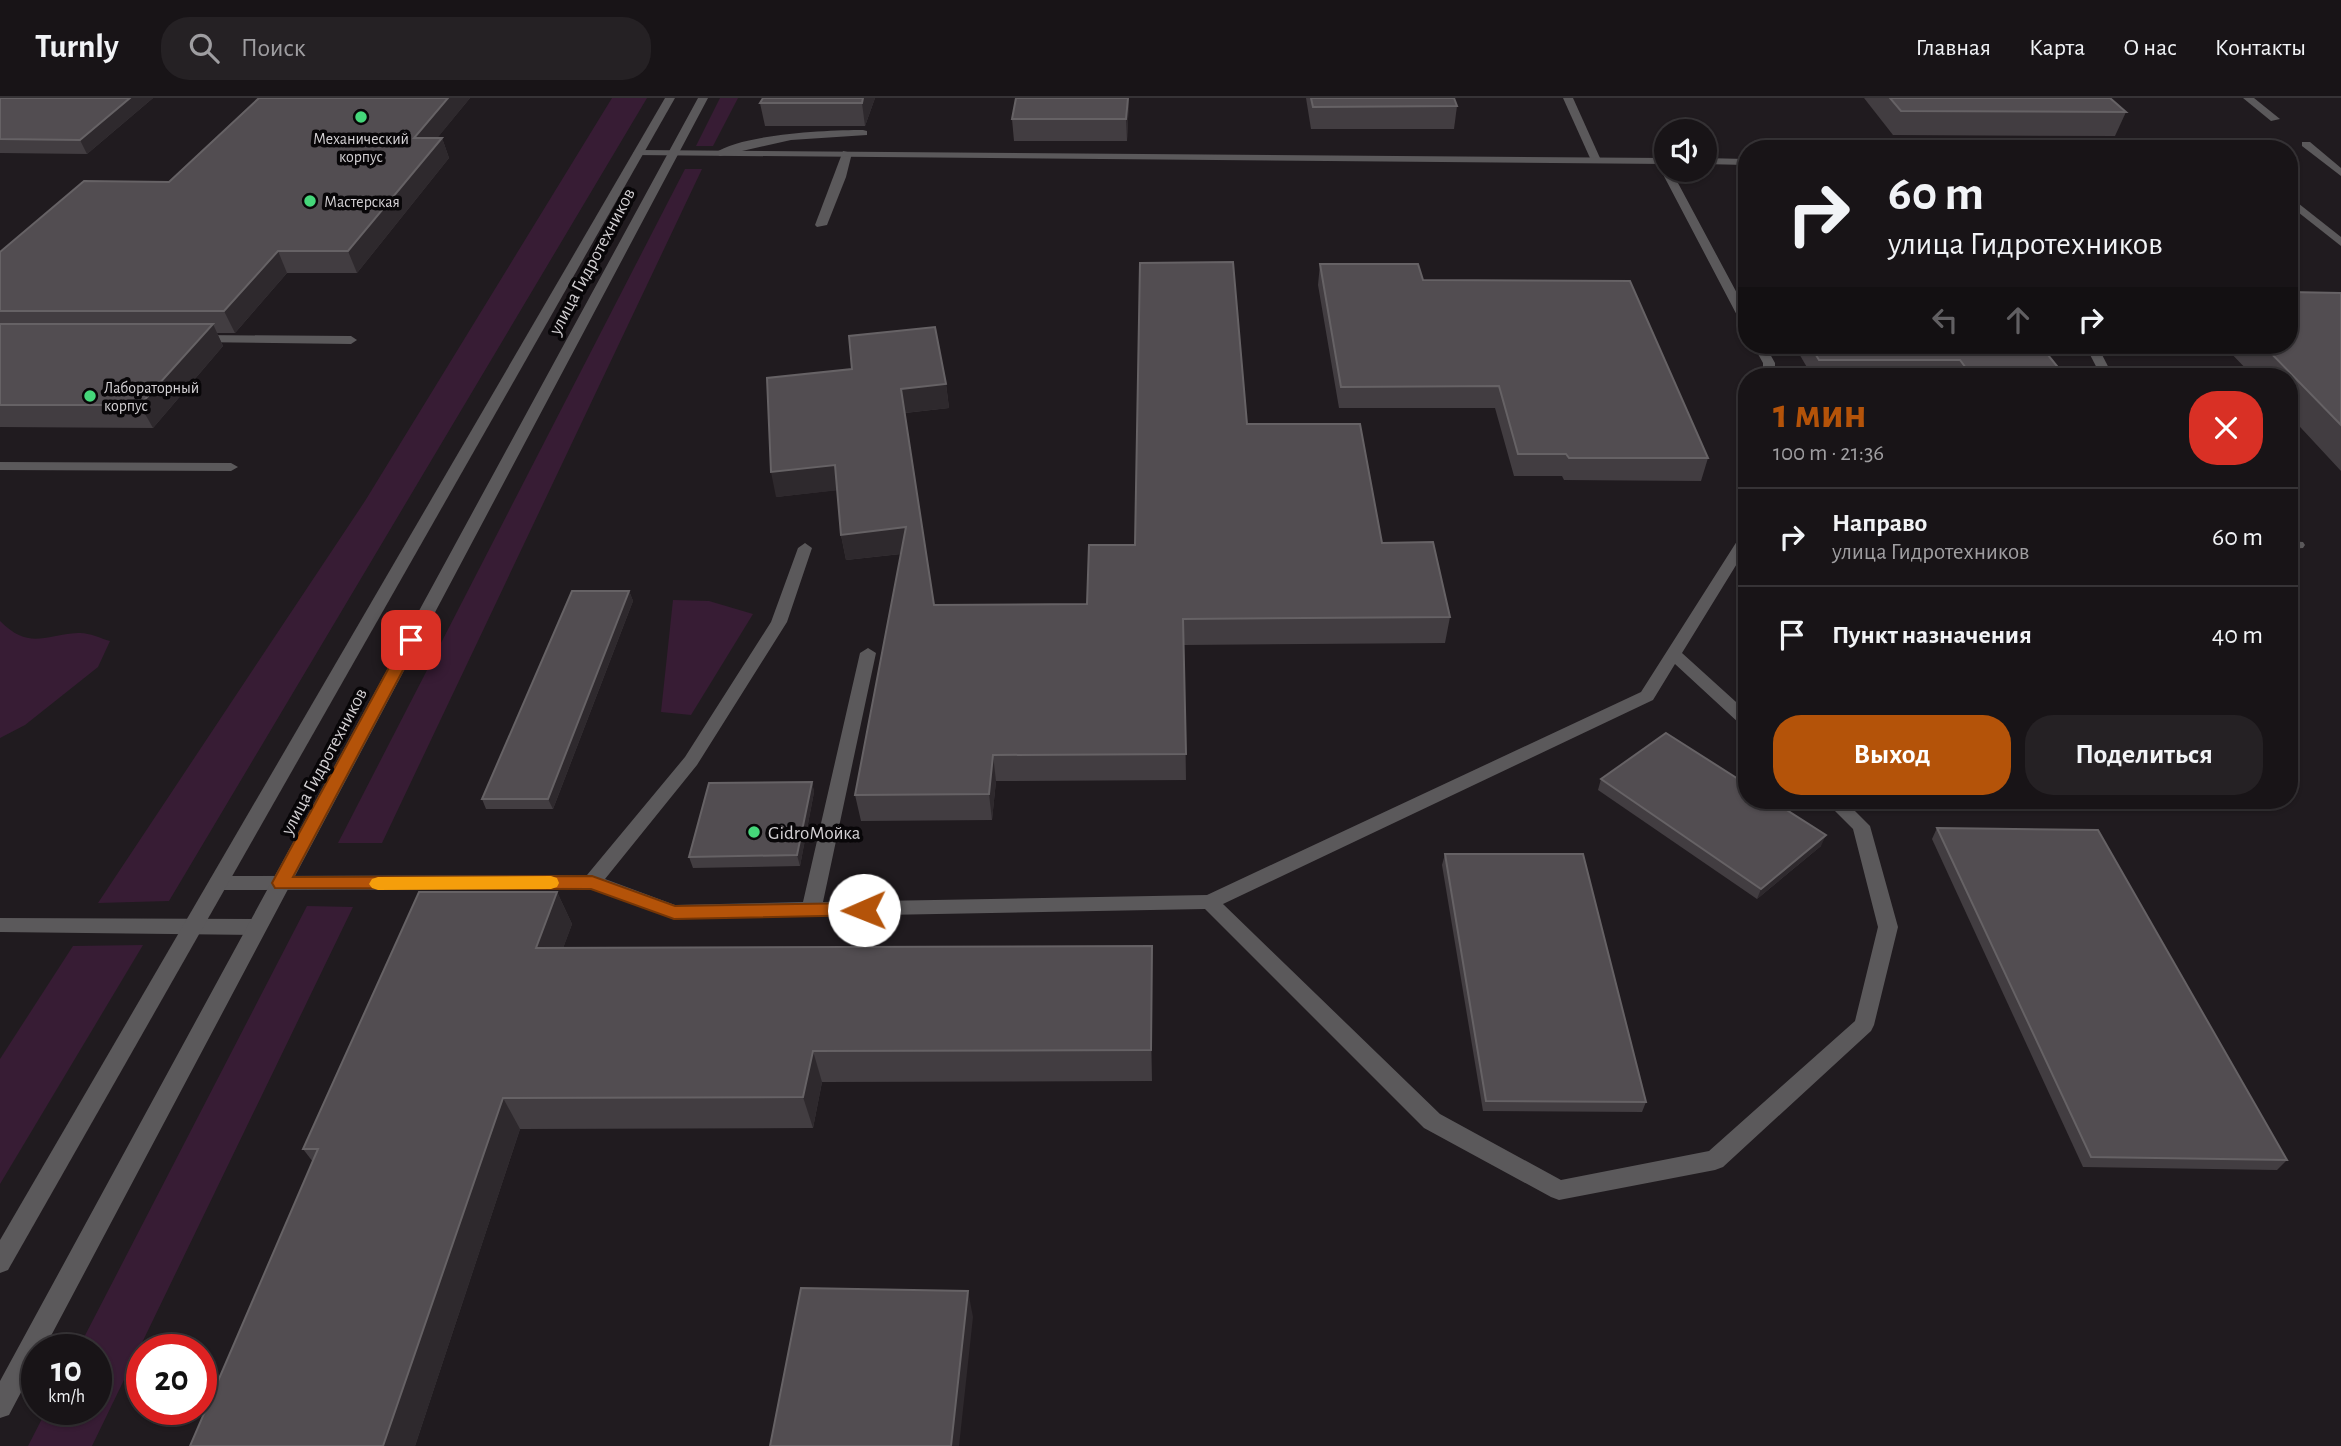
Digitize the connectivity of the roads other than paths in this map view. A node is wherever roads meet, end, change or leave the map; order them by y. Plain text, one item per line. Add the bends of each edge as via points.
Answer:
1 (670, 98) edge
2 (703, 98) edge
3 (1568, 98) edge
4 (2248, 98) edge
5 (2275, 119) dead end
6 (863, 133) dead end
7 (2306, 144) dead end
8 (638, 153) junction
9 (673, 153) junction
10 (720, 153) junction
11 (847, 153) junction
12 (1595, 158) junction
13 (1654, 161) edge
14 (1717, 161) edge
15 (1738, 162) edge
16 (2341, 173) edge
17 (1674, 182) edge
18 (2298, 207) edge
19 (821, 225) dead end
20 (2341, 243) edge
21 (1738, 306) edge
22 (189, 339) edge
23 (351, 340) dead end
24 (0, 466) edge
25 (231, 467) dead end
26 (804, 548) dead end
27 (1738, 551) edge
28 (868, 653) dead end
29 (1673, 653) junction
30 (1738, 713) edge
31 (1843, 809) edge
32 (592, 882) junction
33 (218, 883) junction
34 (281, 883) junction
35 (1209, 902) junction
36 (811, 911) junction
37 (0, 925) edge
38 (193, 927) junction
39 (257, 927) junction
40 (0, 1262) edge
41 (0, 1406) edge

1 - 8 street, улица Гидротехников
2 - 9 street, улица Гидротехников
3 - 12 street
4 - 5 street
6 - 10 street via 805,133
7 - 16 street
8 - 9 street
8 - 33 street, улица Гидротехников
9 - 10 street
9 - 34 street, улица Гидротехников
10 - 11 street
11 - 12 street
11 - 19 street
12 - 13 street
14 - 15 street
17 - 21 street
18 - 20 street
22 - 23 street
24 - 25 street
26 - 32 street via 779,622 691,761
27 - 29 street
28 - 36 street
29 - 30 street
29 - 35 street via 1647,696
31 - 35 street via 1861,826 1888,927 1864,1025 1715,1160 1559,1190 1432,1121
32 - 34 street
32 - 36 street via 674,912
33 - 34 street
33 - 38 street, улица Гидротехников
34 - 39 street, улица Гидротехников
35 - 36 street
37 - 38 street
38 - 39 street
38 - 40 street, улица Гидротехников
39 - 41 street, улица Гидротехников

